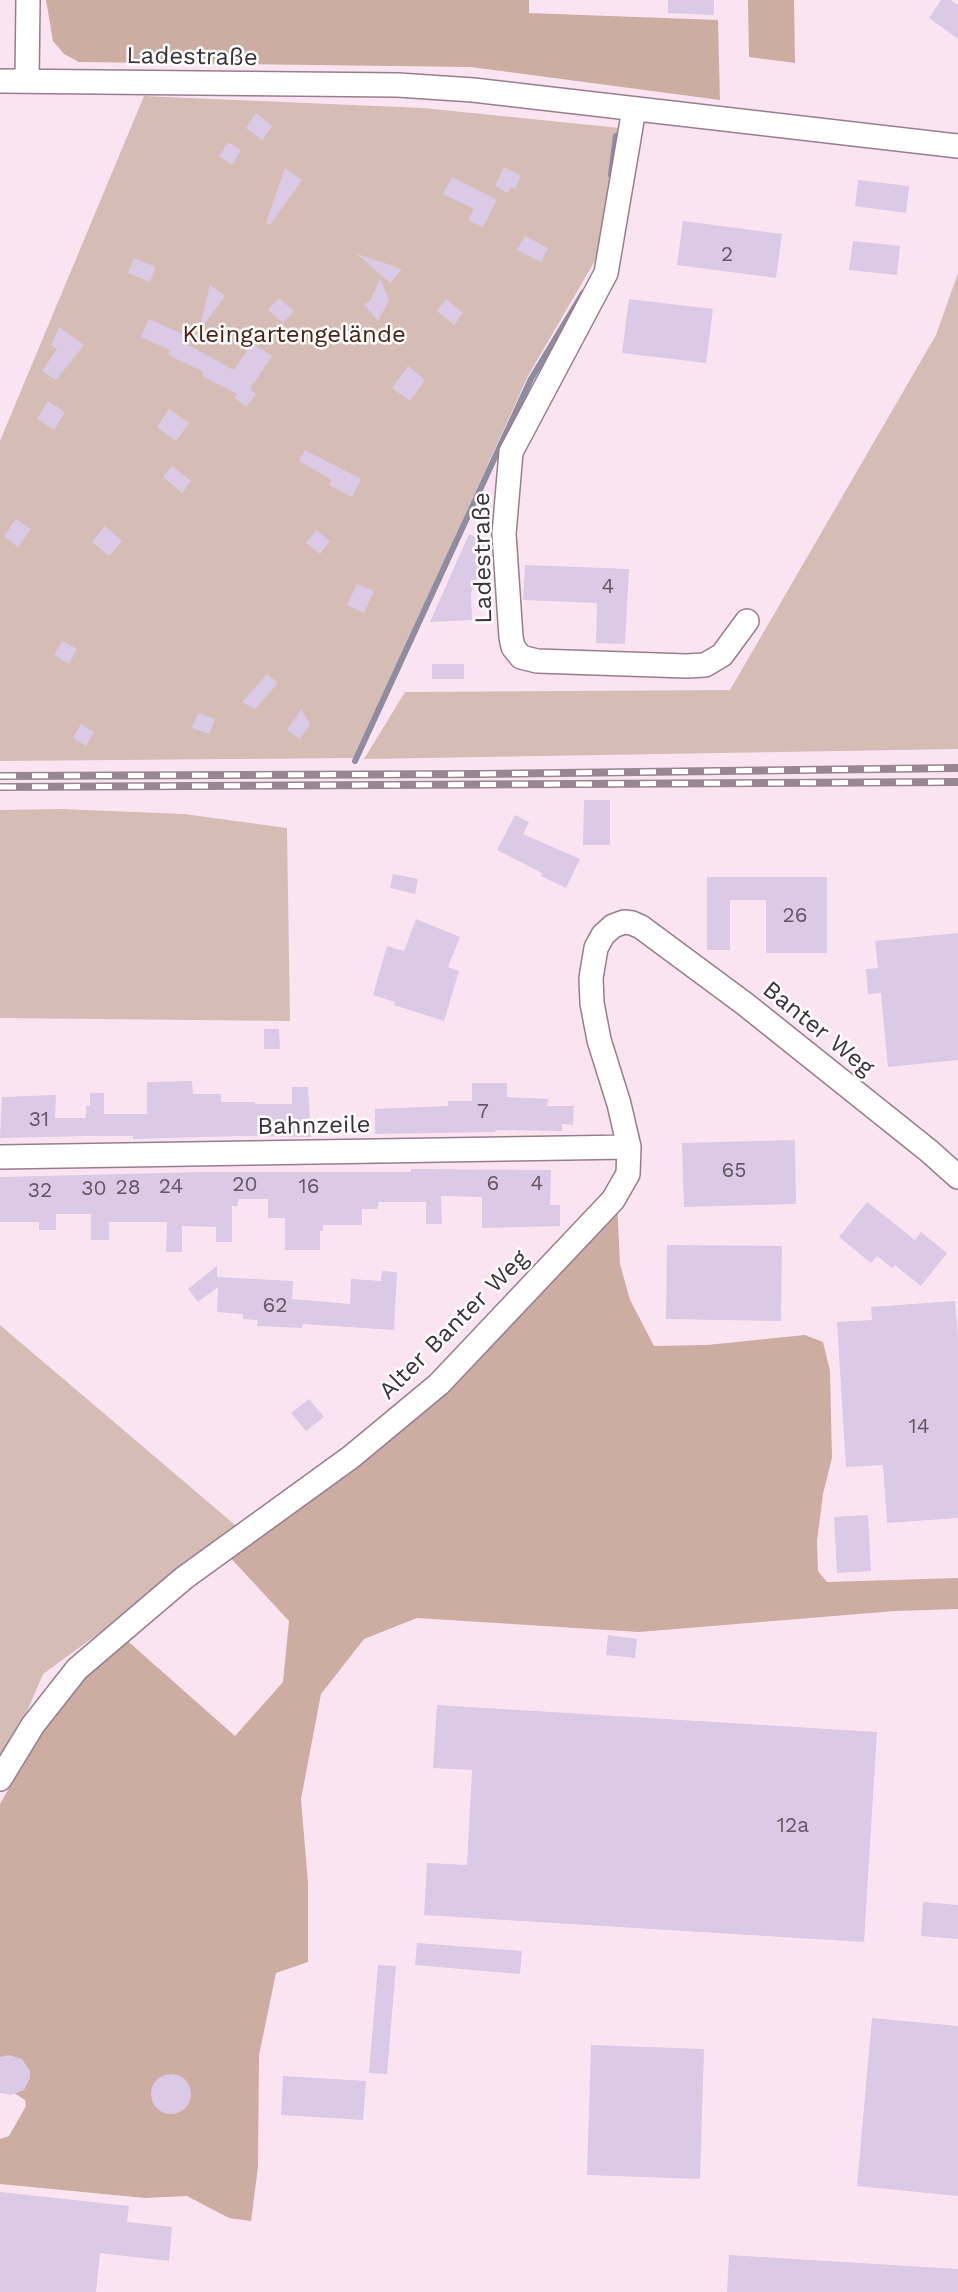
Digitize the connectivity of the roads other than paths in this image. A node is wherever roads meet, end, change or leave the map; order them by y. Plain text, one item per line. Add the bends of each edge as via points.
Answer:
1 (29, 0) edge
2 (0, 81) edge
3 (27, 81) junction
4 (634, 109) junction
5 (958, 146) edge
6 (747, 621) dead end
7 (641, 927) joint
8 (629, 1147) junction
9 (0, 1157) edge
10 (958, 1177) edge
11 (0, 1779) edge

1 - 3 street
2 - 3 street, Ladestraße
3 - 4 street, Ladestraße via 398,85
4 - 5 street, Ladestraße
4 - 6 street, Ladestraße via 606,273 511,452 504,534 510,636 521,657 537,662 705,665 722,655
7 - 8 street, Alter Banter Weg via 624,922 603,935 591,978 599,1040
7 - 10 street, Banter Weg via 745,1004
8 - 9 street, Bahnzeile
8 - 11 street, Alter Banter Weg via 628,1174 613,1200 439,1384 351,1457 184,1578 77,1669 33,1725

